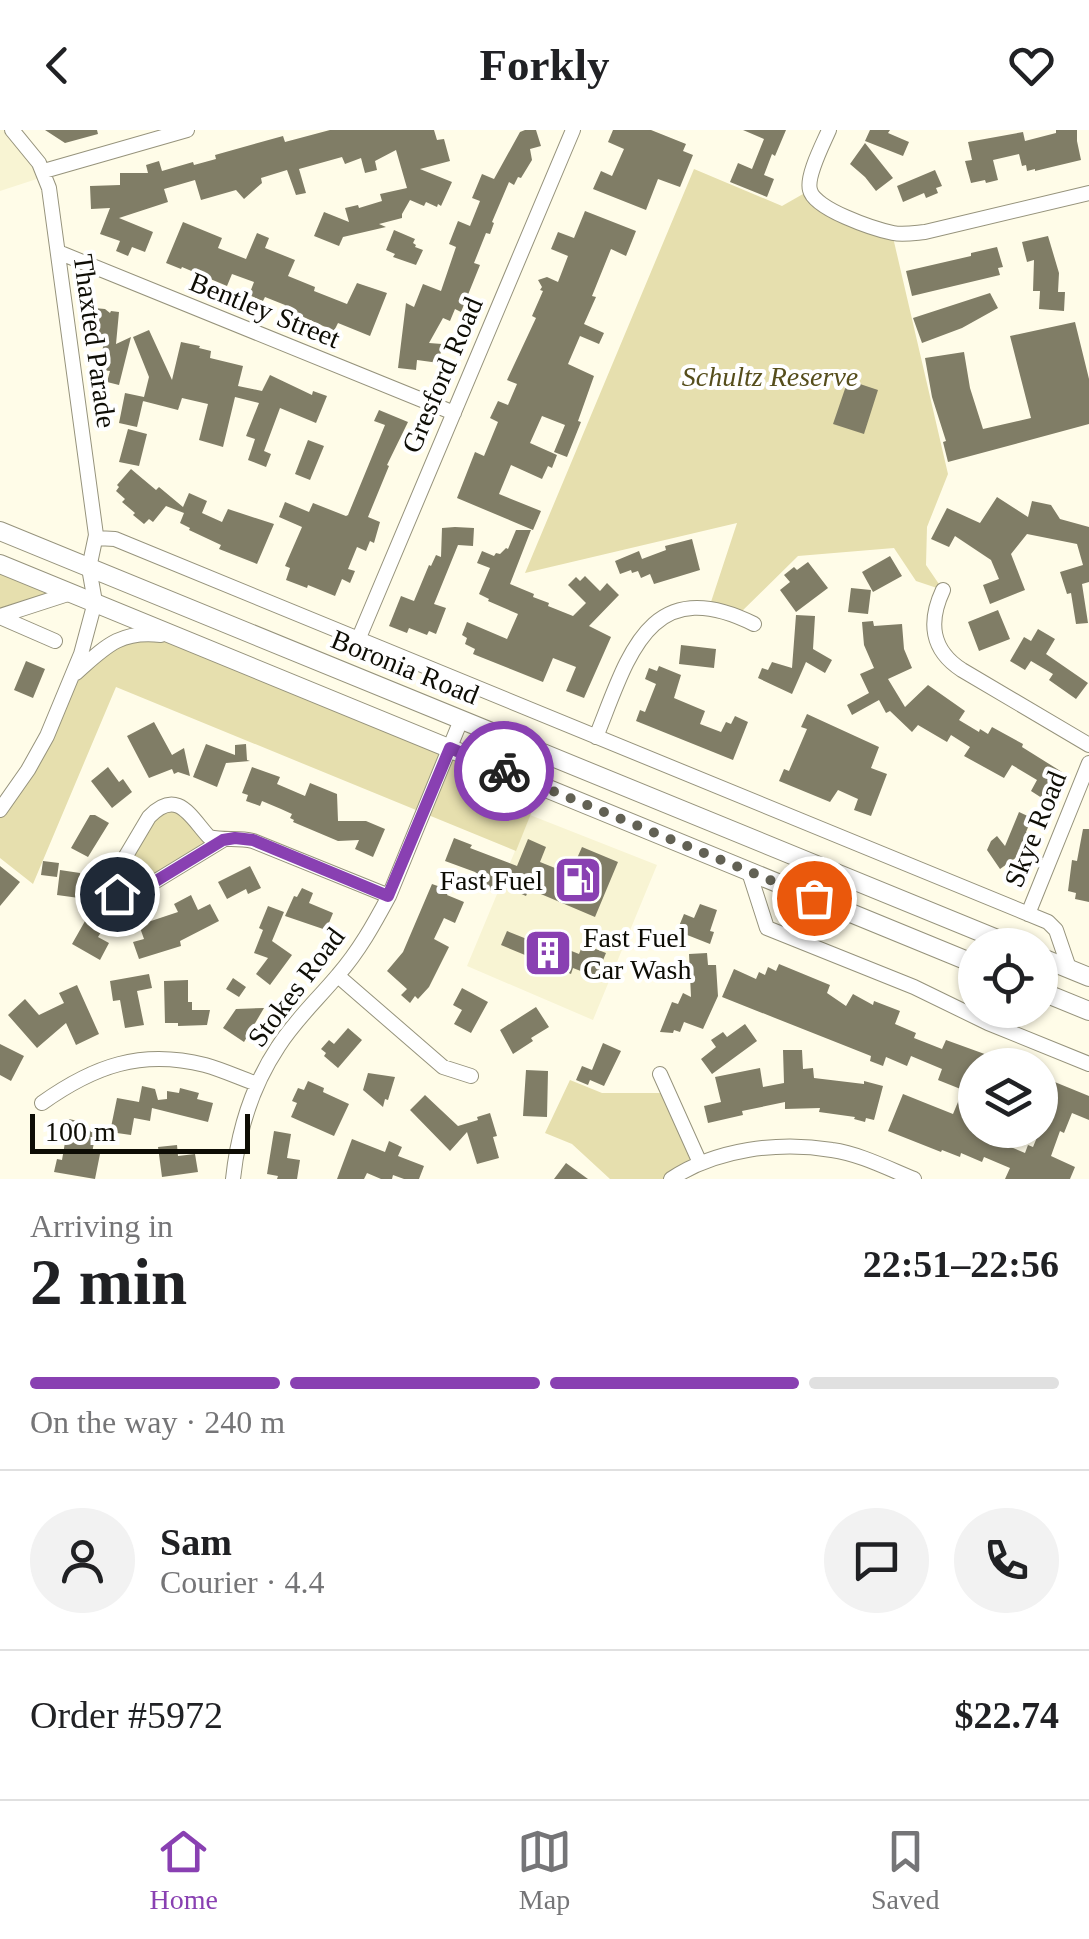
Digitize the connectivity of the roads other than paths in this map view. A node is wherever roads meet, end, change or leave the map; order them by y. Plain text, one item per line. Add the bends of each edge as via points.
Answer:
1 (12, 130) edge
2 (187, 130) edge
3 (573, 130) edge
4 (829, 130) edge
5 (44, 171) junction
6 (1089, 194) edge
7 (58, 252) junction
8 (454, 413) junction
9 (0, 531) edge
10 (96, 538) junction
11 (0, 564) edge
12 (89, 568) junction
13 (943, 590) dead end
14 (71, 593) junction
15 (95, 602) junction
16 (0, 617) edge
17 (754, 624) dead end
18 (177, 636) junction
19 (55, 640) dead end
20 (358, 640) junction
21 (73, 676) junction
22 (461, 720) junction
23 (596, 737) junction
24 (1089, 745) edge
25 (450, 748) junction
26 (1089, 763) edge
27 (1, 806) edge
28 (223, 840) junction
29 (749, 872) junction
30 (388, 896) junction
31 (1028, 914) junction
32 (970, 928) edge
33 (958, 957) edge
34 (1058, 964) edge
35 (1068, 968) junction
36 (338, 976) junction
37 (1089, 977) edge
38 (1058, 998) edge
39 (1089, 1011) edge
40 (1089, 1064) edge
41 (660, 1074) dead end
42 (472, 1076) dead end
43 (257, 1084) junction
44 (42, 1103) dead end
45 (700, 1163) junction
46 (232, 1179) edge
47 (671, 1179) edge
48 (914, 1179) edge

1 - 5 street, Thaxted Parade
2 - 5 street
3 - 8 street, Gresford Road
4 - 6 street via 809,180 812,196 887,232 924,232
5 - 7 street, Thaxted Parade
7 - 8 street, Bentley Street
7 - 10 street, Thaxted Parade
8 - 20 street, Gresford Road
9 - 12 main road, Boronia Road
10 - 12 street, Thaxted Parade
10 - 20 street, Boronia Road via 115,540
11 - 14 main road, Boronia Road
12 - 15 street
12 - 22 main road, Boronia Road
13 - 24 street via 935,615 944,657
14 - 15 main road, Boronia Road
14 - 16 street
15 - 18 main road, Boronia Road
15 - 21 street
16 - 19 street
17 - 23 street via 700,607 657,620 634,647
18 - 21 street via 124,637
18 - 25 main road, Boronia Road
20 - 23 street, Boronia Road
21 - 27 street via 47,736
22 - 25 street, Stokes Road
22 - 32 main road, Boronia Road
23 - 31 street, Boronia Road
25 - 29 main road, Boronia Road
25 - 30 street, Stokes Road
26 - 31 street, Skye Road
28 - 28 street via 133,895 114,890 114,876 161,808 185,809 206,835
28 - 30 street via 253,840
29 - 33 main road, Boronia Road
29 - 40 street via 767,928
30 - 36 street, Stokes Road
31 - 35 street, Boronia Road via 1054,927
34 - 35 main road
35 - 37 main road
36 - 42 street via 442,1067
36 - 43 street, Stokes Road via 292,1026
38 - 39 main road
41 - 45 street
43 - 44 street via 192,1062 136,1060 92,1072
43 - 46 street, Stokes Road
45 - 47 street
45 - 48 street via 756,1149 807,1147 856,1156

